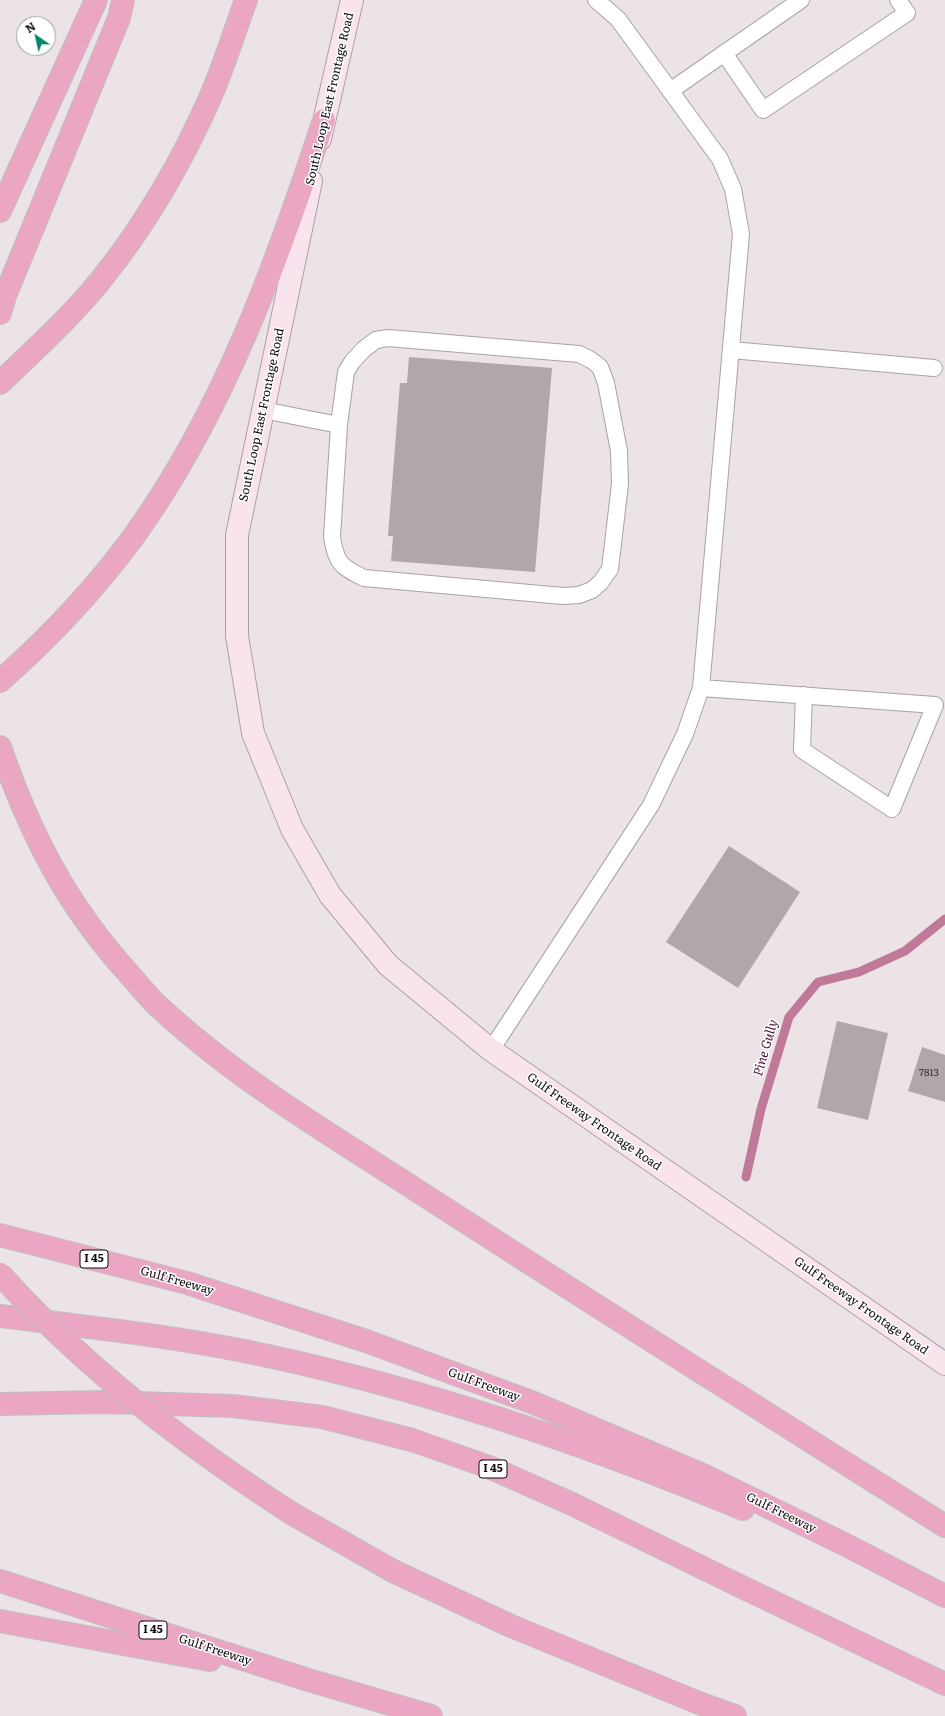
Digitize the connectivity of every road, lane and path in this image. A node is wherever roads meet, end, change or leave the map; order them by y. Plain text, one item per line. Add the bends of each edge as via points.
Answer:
1 (96, 0) edge
2 (123, 0) edge
3 (246, 0) edge
4 (352, 0) edge
5 (596, 0) edge
6 (801, 0) edge
7 (898, 0) edge
8 (724, 53) junction
9 (670, 91) junction
10 (324, 120) junction
11 (0, 211) edge
12 (0, 313) edge
13 (731, 350) junction
14 (934, 368) dead end
15 (0, 383) edge
16 (264, 410) junction
17 (339, 425) junction
18 (0, 681) edge
19 (701, 688) junction
20 (804, 695) junction
21 (0, 747) edge
22 (292, 829) joint
23 (490, 1050) junction
24 (0, 1235) edge
25 (0, 1274) edge
26 (0, 1316) edge
27 (945, 1364) edge
28 (0, 1404) edge
29 (945, 1526) edge
30 (0, 1581) edge
31 (945, 1597) edge
32 (0, 1621) edge
33 (305, 1678) junction
34 (945, 1684) edge
35 (431, 1716) edge
36 (736, 1716) edge

1 - 11 highway
2 - 12 highway via 119,18
3 - 15 highway via 213,91 181,157 144,220 100,281 52,334
4 - 10 main road, South Loop East Frontage Road
5 - 9 lane via 618,19
6 - 8 lane
7 - 8 lane via 907,13 764,110
8 - 9 lane
9 - 13 lane via 720,159 733,189 741,234
10 - 16 main road, South Loop East Frontage Road
10 - 18 highway via 297,203 265,288 233,362 194,438 138,530 102,576 61,623
13 - 14 lane
13 - 19 lane
16 - 17 lane
16 - 22 main road, South Loop East Frontage Road via 237,535 237,636 252,733
17 - 17 lane via 346,372 364,349 376,340 388,338 579,354 591,360 600,366 606,383 619,451 620,484 610,569 602,582 592,590 579,595 563,596 364,578 346,570 334,554 332,537
19 - 20 lane
19 - 23 lane via 685,734 651,805
20 - 20 lane via 802,750 892,810 935,705
21 - 29 highway via 22,809 57,878 103,946 158,1006 240,1074 484,1234
22 - 23 main road, Gulf Freeway Frontage Road via 330,895 388,965
23 - 27 main road, Gulf Freeway Frontage Road
24 - 31 highway, Gulf Freeway / I 45 via 187,1283 366,1341 534,1403 703,1475 837,1540
25 - 36 highway, bridge via 62,1337 162,1423 228,1472 291,1513 393,1570 511,1626
26 - 31 highway via 186,1341 268,1356 464,1407 677,1482
28 - 34 highway, I 45 via 104,1402 233,1406 322,1417 412,1440 489,1467 572,1504
30 - 33 highway, Gulf Freeway / I 45
32 - 33 highway
33 - 35 highway, Gulf Freeway / I 45

